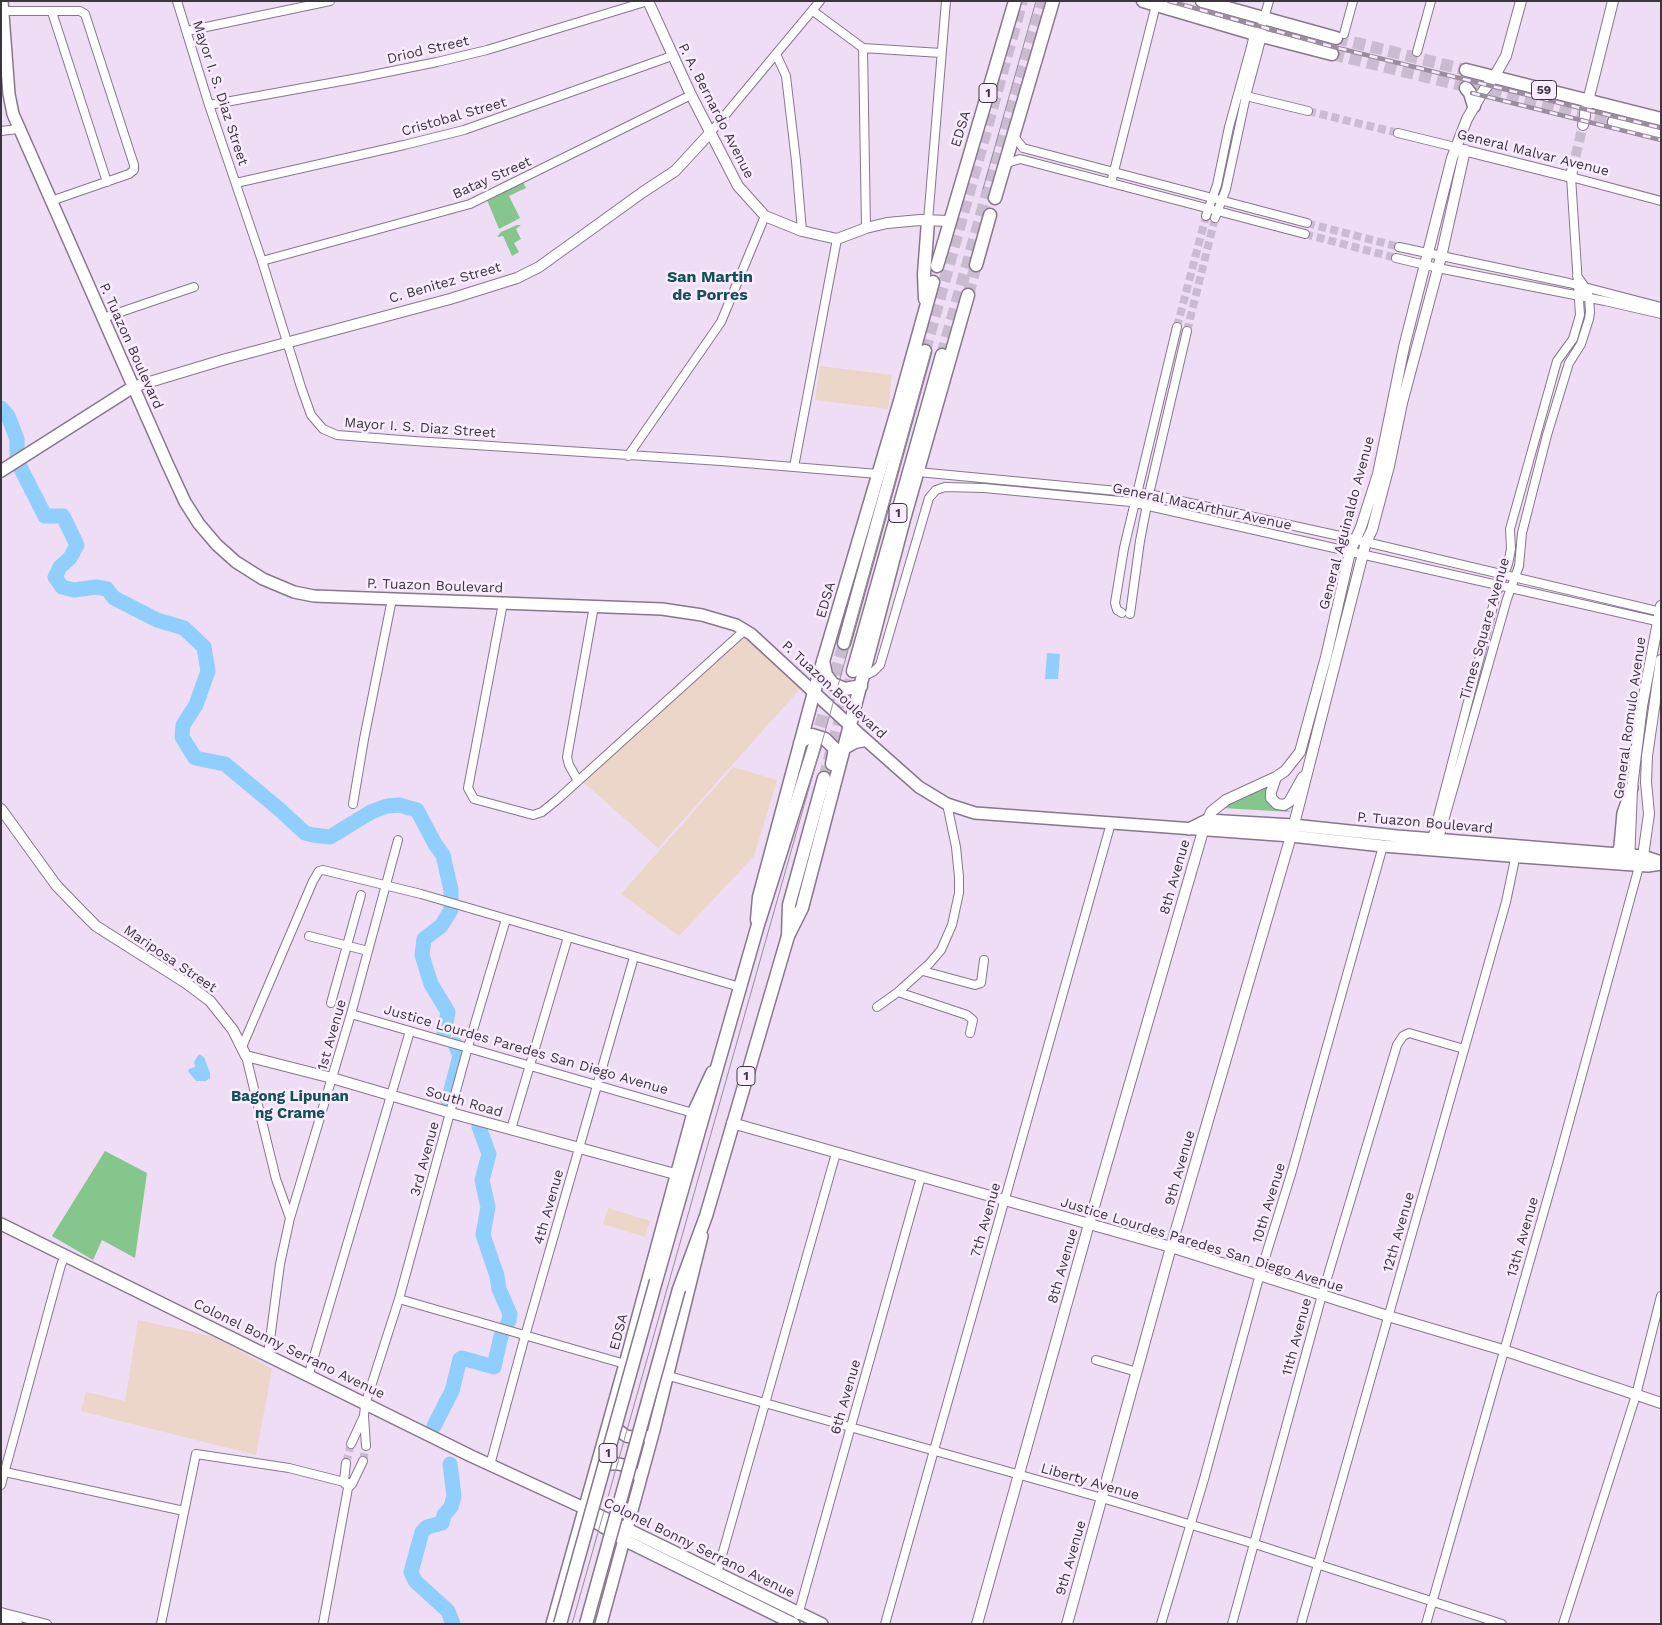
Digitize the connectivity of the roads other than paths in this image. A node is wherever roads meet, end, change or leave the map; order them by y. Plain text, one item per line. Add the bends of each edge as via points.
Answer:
1 (177, 1) edge
2 (330, 1) edge
3 (648, 1) edge
4 (820, 1) edge
5 (946, 1) edge
6 (1053, 1) edge
7 (1143, 1) edge
8 (1202, 1) edge
9 (1269, 1) edge
10 (1353, 1) edge
11 (1431, 1) edge
12 (1521, 1) edge
13 (1613, 1) edge
14 (1014, 2) edge
15 (1156, 5) junction
16 (2, 6) edge
17 (813, 11) junction
18 (52, 12) junction
19 (1260, 29) junction
20 (187, 31) junction
21 (1340, 36) joint
22 (863, 48) junction
23 (1417, 52) dead end
24 (776, 54) junction
25 (941, 54) junction
26 (1332, 54) tunnel mouth
27 (672, 56) junction
28 (1466, 70) tunnel mouth
29 (1494, 77) junction
30 (1466, 88) dead end
31 (691, 95) junction
32 (1242, 95) junction
33 (209, 105) junction
34 (1474, 106) junction
35 (1308, 111) tunnel mouth
36 (1585, 114) junction
37 (1661, 119) edge
38 (1614, 122) tunnel mouth
39 (18, 129) junction
40 (1, 131) edge
41 (711, 132) junction
42 (1398, 133) tunnel mouth
43 (1661, 134) edge
44 (1013, 135) junction
45 (1027, 149) junction
46 (1460, 149) junction
47 (1025, 160) junction
48 (1004, 164) junction
49 (1114, 171) junction
50 (1572, 174) junction
51 (107, 182) junction
52 (236, 183) junction
53 (1111, 183) junction
54 (1213, 197) junction
55 (995, 198) dead end
56 (1222, 200) junction
57 (51, 201) junction
58 (1661, 201) edge
59 (1207, 212) junction
60 (1216, 214) junction
61 (990, 215) dead end
62 (765, 216) junction
63 (928, 221) junction
64 (950, 221) junction
65 (1307, 223) tunnel mouth
66 (866, 228) junction
67 (802, 231) junction
68 (1305, 234) tunnel mouth
69 (837, 239) junction
70 (1399, 247) tunnel mouth
71 (1428, 254) junction
72 (1440, 257) junction
73 (1396, 258) tunnel mouth
74 (262, 261) junction
75 (976, 265) tunnel mouth
76 (1425, 265) junction
77 (937, 266) dead end
78 (1438, 268) junction
79 (933, 282) dead end
80 (1581, 286) junction
81 (194, 287) dead end
82 (968, 295) tunnel mouth
83 (1580, 296) junction
84 (1589, 297) junction
85 (926, 306) junction
86 (1661, 307) edge
87 (1661, 314) edge
88 (103, 318) junction
89 (1177, 327) tunnel mouth
90 (1187, 331) tunnel mouth
91 (288, 343) junction
92 (925, 350) tunnel mouth
93 (942, 355) tunnel mouth
94 (128, 386) junction
95 (628, 456) junction
96 (794, 467) junction
97 (2, 470) edge
98 (918, 472) junction
99 (878, 474) junction
100 (1138, 492) junction
101 (1149, 494) junction
102 (1135, 503) junction
103 (1148, 506) junction
104 (1361, 541) junction
105 (1350, 552) junction
106 (1363, 554) junction
107 (1503, 576) junction
108 (1515, 578) junction
109 (1499, 586) junction
110 (1511, 589) junction
111 (392, 599) junction
112 (503, 603) junction
113 (594, 606) junction
114 (1660, 615) edge
115 (745, 630) junction
116 (844, 643) tunnel mouth
117 (1661, 660) edge
118 (823, 661) junction
119 (859, 678) junction
120 (814, 692) junction
121 (850, 726) junction
122 (865, 740) junction
123 (800, 743) junction
124 (815, 744) tunnel mouth
125 (844, 748) junction
126 (1308, 769) junction
127 (1276, 778) junction
128 (830, 779) junction
129 (578, 781) junction
130 (1632, 788) junction
131 (353, 804) dead end
132 (947, 804) junction
133 (1, 809) edge
134 (1631, 810) junction
135 (1649, 814) junction
136 (1111, 823) junction
137 (1205, 825) junction
138 (1292, 831) junction
139 (398, 840) dead end
140 (1434, 844) junction
141 (1383, 846) junction
142 (1516, 851) junction
143 (1617, 855) junction
144 (1635, 860) junction
145 (1661, 863) edge
146 (386, 886) junction
147 (361, 895) dead end
148 (506, 919) junction
149 (757, 928) junction
150 (309, 936) dead end
151 (568, 937) junction
152 (346, 946) junction
153 (368, 951) junction
154 (634, 957) junction
155 (984, 960) dead end
156 (922, 971) junction
157 (740, 987) junction
158 (898, 992) junction
159 (331, 1002) dead end
160 (877, 1007) dead end
161 (351, 1014) junction
162 (410, 1031) junction
163 (970, 1033) dead end
164 (468, 1047) junction
165 (1464, 1049) junction
166 (722, 1050) junction
167 (244, 1052) junction
168 (531, 1066) junction
169 (332, 1078) junction
170 (597, 1085) junction
171 (391, 1095) junction
172 (451, 1113) junction
173 (693, 1113) junction
174 (732, 1124) junction
175 (510, 1129) junction
176 (580, 1148) junction
177 (836, 1153) junction
178 (675, 1174) junction
179 (921, 1177) junction
180 (1004, 1201) junction
181 (706, 1216) junction
182 (290, 1218) junction
183 (1, 1224) edge
184 (1089, 1224) junction
185 (1171, 1247) junction
186 (65, 1256) junction
187 (1260, 1274) junction
188 (1322, 1295) junction
189 (1661, 1296) edge
190 (399, 1299) junction
191 (1388, 1316) junction
192 (525, 1336) junction
193 (1503, 1350) junction
194 (268, 1355) junction
195 (1096, 1360) dead end
196 (625, 1364) junction
197 (1137, 1372) junction
198 (668, 1376) junction
199 (308, 1377) junction
200 (1636, 1394) junction
201 (765, 1403) junction
202 (1661, 1403) edge
203 (365, 1410) junction
204 (611, 1415) junction
205 (850, 1427) junction
206 (654, 1430) junction
207 (350, 1444) tunnel mouth
208 (366, 1446) tunnel mouth
209 (934, 1451) junction
210 (363, 1462) tunnel mouth
211 (346, 1463) tunnel mouth
212 (490, 1465) junction
213 (5, 1472) junction
214 (595, 1473) junction
215 (1019, 1475) junction
216 (1, 1485) edge
217 (348, 1485) junction
218 (639, 1485) junction
219 (1102, 1498) junction
220 (184, 1511) junction
221 (583, 1511) junction
222 (1190, 1525) junction
223 (626, 1534) junction
224 (1255, 1544) junction
225 (640, 1547) junction
226 (618, 1562) junction
227 (1318, 1564) junction
228 (718, 1568) junction
229 (1433, 1601) junction
230 (1, 1612) edge
231 (1, 1620) edge
232 (796, 1620) edge
233 (18, 1624) edge
234 (47, 1624) edge
235 (161, 1624) edge
236 (323, 1624) edge
237 (552, 1624) edge
238 (560, 1624) edge
239 (586, 1624) edge
240 (600, 1624) edge
241 (822, 1624) edge
242 (885, 1624) edge
243 (977, 1624) edge
244 (1067, 1624) edge
245 (1161, 1624) edge
246 (1232, 1624) edge
247 (1301, 1624) edge
248 (1426, 1624) edge
249 (1502, 1624) edge
250 (1564, 1624) edge

1 - 20 street, Mayor I. S. Diaz Street
2 - 20 street
3 - 27 street, P. A. Bernardo Avenue
3 - 33 street, Driod Street via 488,50
4 - 17 street, C. Benitez Street
5 - 25 street
6 - 44 main road
7 - 15 main road
8 - 19 main road
9 - 19 street
10 - 21 street
11 - 23 street
12 - 29 street, General Aguinaldo Avenue via 1506,56
13 - 36 street
14 - 64 main road, EDSA / 1
15 - 19 main road
15 - 49 street
16 - 18 street
16 - 39 main road, P. Tuazon Boulevard via 9,94
17 - 22 street
17 - 24 street, C. Benitez Street
18 - 51 street
18 - 51 street via 80,11 86,14 112,93 134,170
19 - 21 main road
19 - 26 main road
19 - 32 street
20 - 33 street, Mayor I. S. Diaz Street
22 - 25 street
22 - 66 street
24 - 41 street, C. Benitez Street
24 - 67 street via 786,76
25 - 63 street
27 - 31 street, P. A. Bernardo Avenue
27 - 52 street, Cristobal Street via 464,130
28 - 29 main road, 59
29 - 34 street, General Aguinaldo Avenue
29 - 36 main road, 59
30 - 34 main road
31 - 41 street, P. A. Bernardo Avenue
31 - 74 street, Batay Street via 470,204
32 - 35 street
32 - 54 street
32 - 56 street
33 - 52 street, Mayor I. S. Diaz Street
34 - 46 street, General Aguinaldo Avenue via 1460,140
36 - 37 main road, 59
38 - 43 main road
39 - 40 street
39 - 57 main road, P. Tuazon Boulevard
41 - 62 street, P. A. Bernardo Avenue via 738,186
41 - 91 street, C. Benitez Street via 675,171 518,278
42 - 46 street, General Malvar Avenue
44 - 45 street
44 - 48 main road
45 - 47 street
45 - 49 street
46 - 50 street, General Malvar Avenue
46 - 71 street, General Aguinaldo Avenue
46 - 72 street, General Aguinaldo Avenue
47 - 48 street
47 - 53 street
48 - 55 main road
49 - 53 street
49 - 54 street
50 - 58 street, General Malvar Avenue
50 - 80 street, Times Square Avenue via 1577,276
51 - 57 street
52 - 74 street, Mayor I. S. Diaz Street
53 - 59 street
54 - 56 street
54 - 59 street
56 - 60 street
56 - 65 street
57 - 88 main road, P. Tuazon Boulevard
59 - 60 street
60 - 68 street
61 - 75 main road
62 - 67 street, P. A. Bernardo Avenue
62 - 95 street via 721,322
63 - 64 street
63 - 66 street via 887,223
63 - 85 main road
64 - 77 main road, EDSA / 1
66 - 69 street
67 - 69 street, P. A. Bernardo Avenue
69 - 96 street
70 - 71 street
71 - 72 street
71 - 76 street, General Aguinaldo Avenue
72 - 78 street, General Aguinaldo Avenue
72 - 80 street
73 - 76 street
74 - 91 street, Mayor I. S. Diaz Street
76 - 78 street
76 - 104 street, General Aguinaldo Avenue via 1378,474 1361,527
78 - 83 street
78 - 104 street, General Aguinaldo Avenue via 1372,530
79 - 85 main road, EDSA / 1
80 - 83 street, Times Square Avenue
80 - 84 street, Times Square Avenue
80 - 86 street
81 - 88 street
82 - 98 main road, 1
83 - 84 street
83 - 107 street, Times Square Avenue via 1581,310 1576,331 1557,361 1510,529 1511,549
84 - 87 street
84 - 108 street, Times Square Avenue via 1590,312 1581,344 1570,362 1535,481
85 - 99 main road, EDSA / 1
88 - 94 main road, P. Tuazon Boulevard
89 - 100 street
90 - 101 street
91 - 94 street, C. Benitez Street
91 - 95 street, Mayor I. S. Diaz Street via 311,415 323,429 337,435
92 - 116 main road, EDSA / 1
93 - 119 main road, 1
94 - 97 main road, C. Benitez Street
94 - 111 main road, P. Tuazon Boulevard via 189,509 216,545 236,562 263,580 294,592 314,596
95 - 96 street, Mayor I. S. Diaz Street
96 - 99 street, Mayor I. S. Diaz Street
98 - 100 street, General MacArthur Avenue
98 - 119 main road, 1
99 - 118 main road, EDSA / 1
100 - 101 street, General MacArthur Avenue
100 - 102 street
101 - 103 street
101 - 104 street, General MacArthur Avenue
102 - 103 street, General MacArthur Avenue
102 - 103 street via 1115,603 1118,610 1126,614
102 - 119 street, General MacArthur Avenue via 982,488 948,486 936,490 927,503 880,665
103 - 105 street, General MacArthur Avenue
104 - 105 street, General Aguinaldo Avenue
104 - 106 street, General Aguinaldo Avenue
104 - 107 street, General MacArthur Avenue
105 - 106 street, General MacArthur Avenue
105 - 127 street, General Aguinaldo Avenue via 1303,740 1294,760
106 - 109 street, General MacArthur Avenue
106 - 126 street, General Aguinaldo Avenue
107 - 108 street, General MacArthur Avenue
107 - 109 street, Times Square Avenue
108 - 110 street, Times Square Avenue
108 - 114 street, General MacArthur Avenue
109 - 110 street, General MacArthur Avenue
109 - 140 street, Times Square Avenue
110 - 114 street, General MacArthur Avenue
110 - 140 street, Times Square Avenue
111 - 112 main road, P. Tuazon Boulevard
111 - 131 street
112 - 113 main road, P. Tuazon Boulevard
112 - 129 street via 468,788 474,799 533,815 542,812
113 - 115 main road, P. Tuazon Boulevard via 662,609 702,615
113 - 129 street via 567,757
114 - 130 street, General Romulo Avenue via 1642,706
115 - 120 main road, P. Tuazon Boulevard
115 - 129 street
117 - 135 street, General Romulo Avenue via 1646,768
118 - 119 main road via 826,675 834,684 845,689
118 - 120 main road, EDSA / 1
119 - 121 main road, 1
120 - 121 main road, P. Tuazon Boulevard
120 - 123 main road, EDSA / 1
121 - 122 main road, P. Tuazon Boulevard
121 - 125 main road, 1
122 - 125 main road
122 - 132 main road, P. Tuazon Boulevard via 919,787
123 - 128 main road via 815,735 832,745 835,751
123 - 149 main road, EDSA / 1 via 759,897
124 - 149 main road, EDSA / 1
125 - 128 main road, 1
126 - 127 street via 1284,805 1271,798
126 - 138 street, General Aguinaldo Avenue
127 - 137 street, General Aguinaldo Avenue via 1226,800 1211,812
128 - 174 main road, 1 via 789,905 788,936
130 - 134 street, General Romulo Avenue
130 - 143 main road via 1623,813
132 - 136 main road, P. Tuazon Boulevard via 975,812
132 - 156 street via 956,847 959,893 941,950
133 - 167 street, Mariposa Street via 56,885 82,912 96,926 210,1001 233,1030
134 - 135 street via 1641,816
134 - 144 street, General Romulo Avenue
135 - 144 street, General Romulo Avenue
136 - 137 main road, P. Tuazon Boulevard via 1187,830
136 - 180 street, 7th Avenue
137 - 138 main road, P. Tuazon Boulevard
137 - 184 street, 8th Avenue
138 - 140 main road, P. Tuazon Boulevard
138 - 141 main road, P. Tuazon Boulevard
138 - 185 street, 9th Avenue
139 - 146 street, 1st Avenue
140 - 141 main road, P. Tuazon Boulevard
140 - 142 main road, P. Tuazon Boulevard
141 - 187 street, 10th Avenue
142 - 143 main road, P. Tuazon Boulevard
142 - 144 main road, P. Tuazon Boulevard
142 - 165 street, 12th Avenue via 1506,902
143 - 144 main road, P. Tuazon Boulevard
144 - 145 main road, P. Tuazon Boulevard
144 - 193 street, 13th Avenue via 1590,1051
146 - 148 street
146 - 153 street, 1st Avenue
146 - 167 street via 327,871 319,872
147 - 152 street
148 - 151 street
148 - 164 street, 3rd Avenue
149 - 157 main road, EDSA / 1
150 - 152 street
151 - 154 street
151 - 168 street
152 - 153 street
152 - 159 street
153 - 161 street, 1st Avenue
154 - 157 street
154 - 170 street, 4th Avenue
155 - 156 street via 981,983 975,985
156 - 158 street
157 - 166 main road, EDSA / 1
158 - 160 street
158 - 163 street via 967,1015 973,1020
161 - 162 street, Justice Lourdes Paredes San Diego Avenue
161 - 169 street, 1st Avenue
162 - 164 street, Justice Lourdes Paredes San Diego Avenue
162 - 171 street
164 - 168 street, Justice Lourdes Paredes San Diego Avenue
164 - 172 street, 3rd Avenue
165 - 188 street, 11th Avenue via 1409,1033 1397,1045
165 - 191 street, 12th Avenue
166 - 173 main road, EDSA / 1
166 - 238 main road, EDSA / 1, bridge
167 - 169 street, South Road
167 - 182 street, Mariposa Street via 276,1180
168 - 170 street, Justice Lourdes Paredes San Diego Avenue
168 - 175 street
169 - 171 street, South Road
169 - 182 street, 1st Avenue
170 - 173 street, Justice Lourdes Paredes San Diego Avenue
170 - 176 street, 4th Avenue
171 - 172 street, South Road
171 - 199 street
172 - 175 street, South Road
172 - 190 street, 3rd Avenue
173 - 178 main road, EDSA / 1
174 - 177 street, Justice Lourdes Paredes San Diego Avenue
174 - 181 main road, 1
175 - 176 street, South Road
176 - 178 street, South Road
176 - 192 street, 4th Avenue
177 - 179 street, Justice Lourdes Paredes San Diego Avenue
177 - 201 street
178 - 196 main road, EDSA / 1
179 - 180 street, Justice Lourdes Paredes San Diego Avenue
179 - 205 street, 6th Avenue
180 - 184 street, Justice Lourdes Paredes San Diego Avenue
180 - 209 street, 7th Avenue
181 - 198 main road, 1
181 - 239 main road, 1, bridge via 679,1289
182 - 194 street, 1st Avenue via 280,1264
183 - 186 main road, Colonel Bonny Serrano Avenue
184 - 185 street, Justice Lourdes Paredes San Diego Avenue
184 - 215 street, 8th Avenue
185 - 187 street, Justice Lourdes Paredes San Diego Avenue
185 - 197 street, 9th Avenue
186 - 194 main road, Colonel Bonny Serrano Avenue
186 - 213 street
187 - 188 street, Justice Lourdes Paredes San Diego Avenue
187 - 222 street, 10th Avenue
188 - 191 street, Justice Lourdes Paredes San Diego Avenue
188 - 224 street, 11th Avenue
189 - 200 street
190 - 192 street
190 - 203 street, 3rd Avenue
191 - 193 street, Justice Lourdes Paredes San Diego Avenue
191 - 227 street, 12th Avenue
192 - 196 street
192 - 212 street, 4th Avenue
193 - 200 street, Justice Lourdes Paredes San Diego Avenue
193 - 229 street, 13th Avenue
194 - 199 main road, Colonel Bonny Serrano Avenue
195 - 197 street
196 - 204 main road, EDSA / 1
197 - 219 street, 9th Avenue
198 - 201 street, Liberty Avenue
198 - 206 main road, 1
199 - 203 main road, Colonel Bonny Serrano Avenue
200 - 202 street, Justice Lourdes Paredes San Diego Avenue
200 - 250 street
201 - 205 street, Liberty Avenue
201 - 228 street
203 - 207 street
203 - 208 street
203 - 212 main road, Colonel Bonny Serrano Avenue
204 - 206 main road via 617,1429 630,1437 641,1437
204 - 214 main road, EDSA / 1
205 - 209 street, Liberty Avenue
205 - 232 street, 6th Avenue
206 - 218 main road, 1
209 - 215 street, Liberty Avenue
209 - 242 street, 7th Avenue
210 - 217 street
211 - 217 street
212 - 221 main road, Colonel Bonny Serrano Avenue
213 - 216 street
213 - 220 street
214 - 218 main road via 607,1464 619,1464 632,1471
214 - 221 main road, EDSA / 1
215 - 219 street, Liberty Avenue
215 - 243 street, 8th Avenue
217 - 220 street via 289,1468 196,1454
217 - 236 street
218 - 223 main road, 1
219 - 222 street, Liberty Avenue
219 - 244 street, 9th Avenue
220 - 235 street
221 - 223 main road, Colonel Bonny Serrano Avenue
221 - 237 main road, EDSA / 1
222 - 224 street, Liberty Avenue
222 - 245 street, 10th Avenue
223 - 225 main road, Colonel Bonny Serrano Avenue
223 - 226 main road, 1
223 - 228 main road, Colonel Bonny Serrano Avenue
224 - 227 street, Liberty Avenue
224 - 246 street, 11th Avenue
225 - 226 main road
225 - 232 main road, Colonel Bonny Serrano Avenue
226 - 240 main road, 1
227 - 229 street, Liberty Avenue
227 - 247 street, 12th Avenue
228 - 232 main road, Colonel Bonny Serrano Avenue
229 - 248 street, 13th Avenue
229 - 249 street, Liberty Avenue
230 - 234 street
231 - 233 street
232 - 241 main road, Colonel Bonny Serrano Avenue

